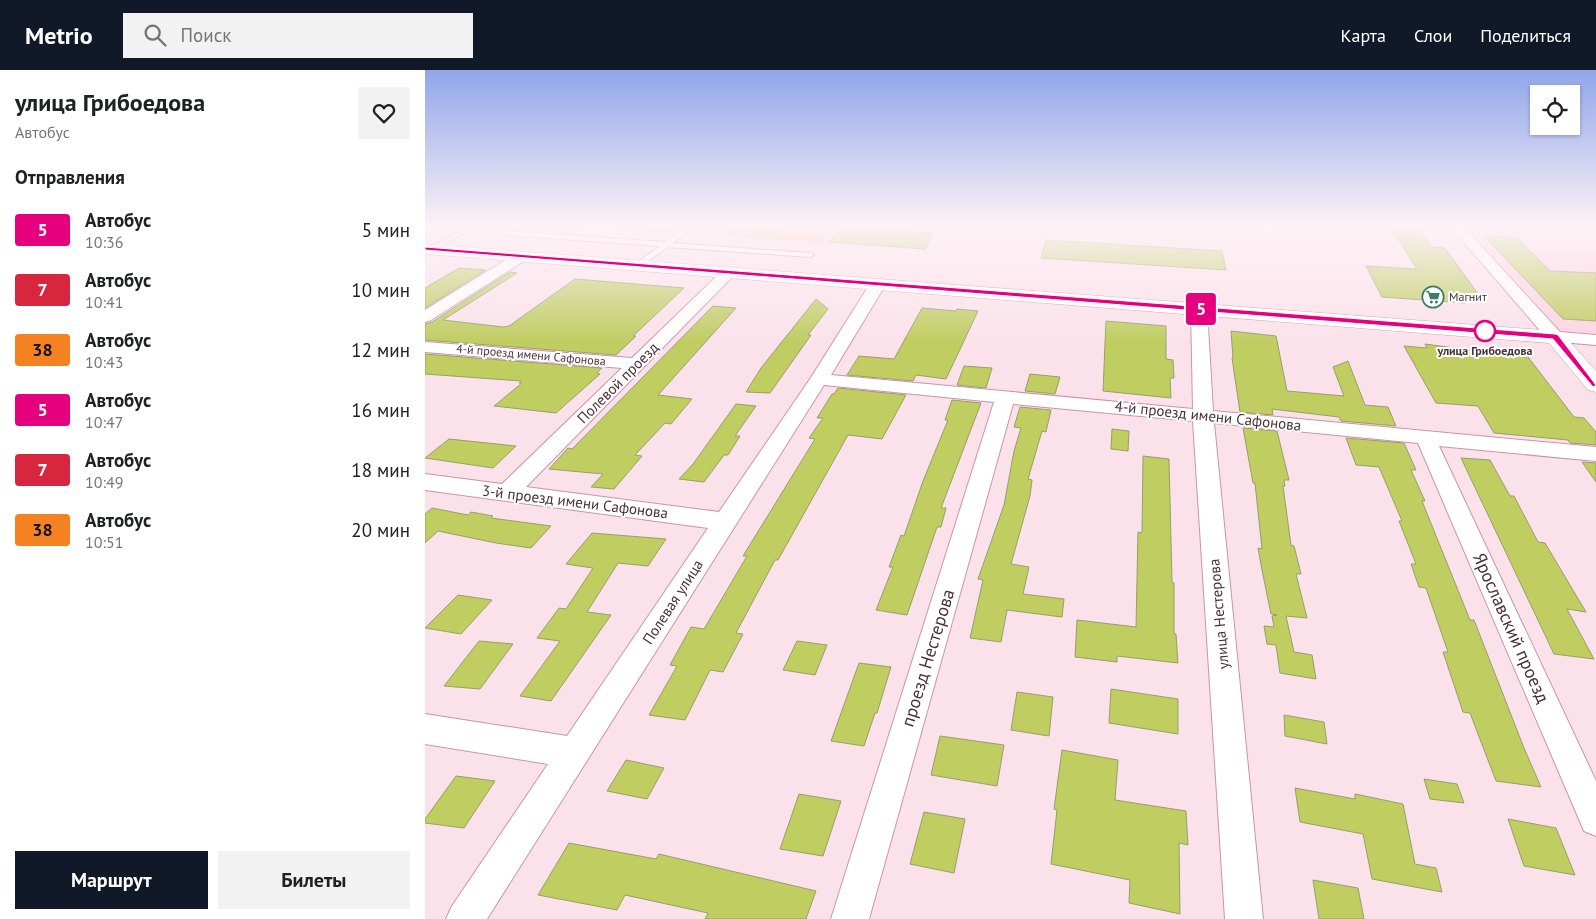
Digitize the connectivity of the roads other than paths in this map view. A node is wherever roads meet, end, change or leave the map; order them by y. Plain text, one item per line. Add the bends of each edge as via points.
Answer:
1 (508, 265) edge
2 (634, 265) edge
3 (639, 265) joint
4 (1491, 265) edge
5 (729, 272) junction
6 (878, 284) junction
7 (1199, 309) junction
8 (425, 317) edge
9 (1555, 337) junction
10 (1596, 340) edge
11 (425, 346) edge
12 (637, 364) junction
13 (819, 379) junction
14 (1596, 385) edge
15 (1005, 397) junction
16 (1203, 416) junction
17 (1425, 437) junction
18 (1596, 454) edge
19 (425, 482) edge
20 (507, 493) junction
21 (726, 522) junction
22 (425, 729) edge
23 (574, 754) junction
24 (1596, 819) edge
25 (465, 919) edge
26 (850, 919) edge
27 (1245, 919) edge

1 - 8 street
2 - 3 street
3 - 5 street
4 - 9 street
5 - 6 street
5 - 12 street, Полевой проезд
6 - 7 street
6 - 13 street, Полевая улица
7 - 9 street
7 - 16 street, улица Нестерова
9 - 10 street
9 - 14 street
11 - 12 street, 4-й проезд имени Сафонова
12 - 20 street, Полевой проезд
13 - 15 street, 4-й проезд имени Сафонова
13 - 21 street, Полевая улица
15 - 16 street, 4-й проезд имени Сафонова
15 - 26 street, проезд Нестерова
16 - 17 street, 4-й проезд имени Сафонова
16 - 27 street, улица Нестерова
17 - 18 street, 4-й проезд имени Сафонова
17 - 24 street, Ярославский проезд
19 - 20 street, 3-й проезд имени Сафонова
20 - 21 street, 3-й проезд имени Сафонова
21 - 23 street, Полевая улица
22 - 23 street
23 - 25 street, Полевая улица

